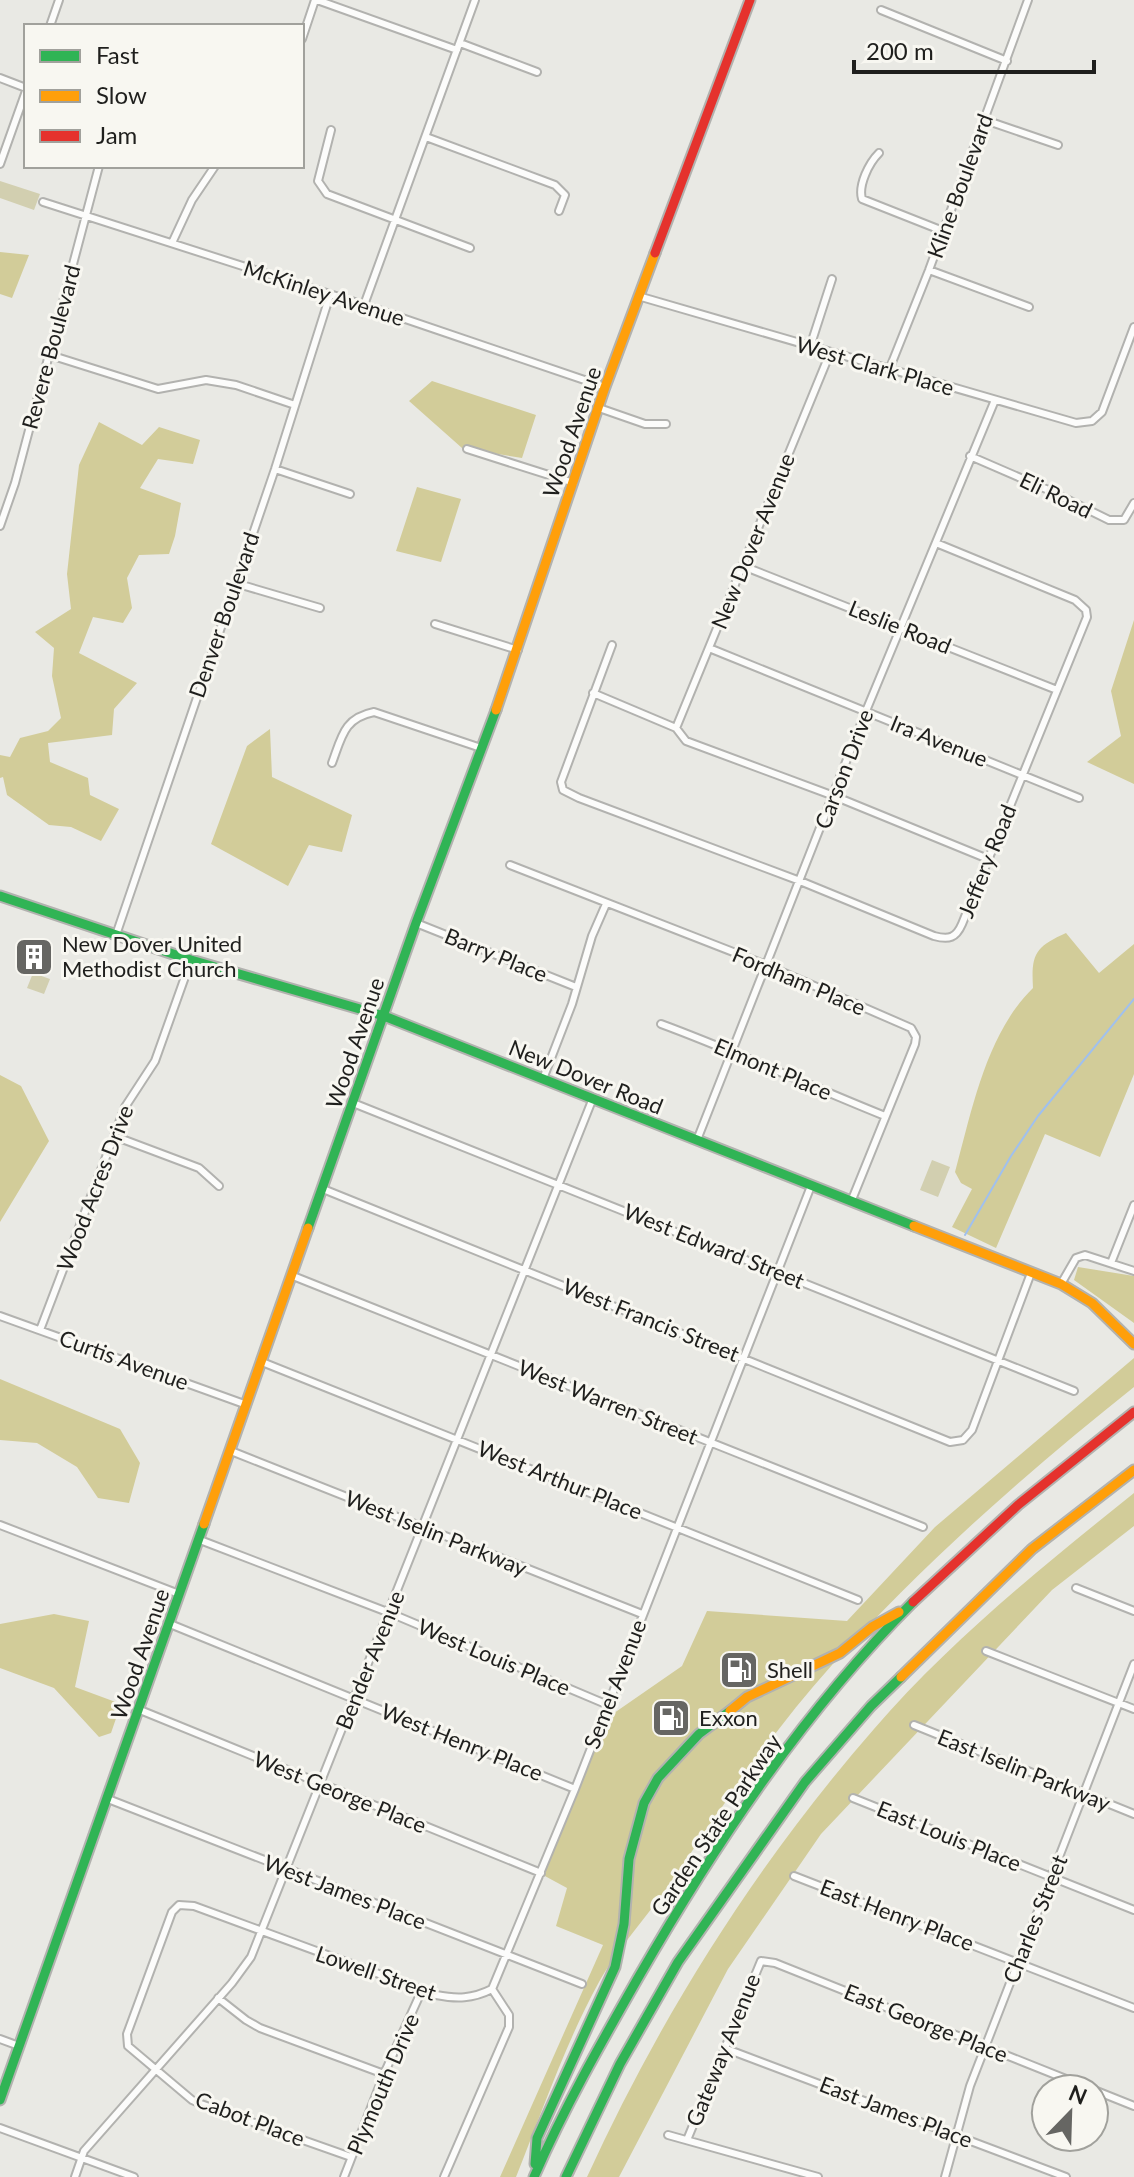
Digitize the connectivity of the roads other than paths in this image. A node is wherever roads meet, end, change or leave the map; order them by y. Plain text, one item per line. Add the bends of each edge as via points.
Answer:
1 (59, 0) edge
2 (316, 0) edge
3 (475, 0) edge
4 (750, 0) edge
5 (1028, 0) edge
6 (881, 10) dead end
7 (51, 24) edge
8 (304, 33) edge
9 (459, 46) junction
10 (1007, 61) junction
11 (537, 72) dead end
12 (0, 78) edge
13 (24, 89) edge
14 (24, 96) edge
15 (985, 120) junction
16 (331, 130) dead end
17 (426, 137) junction
18 (1058, 145) dead end
19 (879, 153) dead end
20 (0, 164) edge
21 (98, 168) edge
22 (214, 168) edge
23 (43, 202) dead end
24 (559, 211) dead end
25 (85, 215) junction
26 (393, 219) junction
27 (943, 231) junction
28 (172, 243) junction
29 (470, 248) dead end
30 (929, 270) junction
31 (832, 279) dead end
32 (330, 295) junction
33 (638, 296) junction
34 (364, 305) junction
35 (1029, 307) dead end
36 (1134, 327) edge
37 (810, 347) junction
38 (1130, 350) edge
39 (830, 353) junction
40 (50, 355) junction
41 (889, 370) junction
42 (605, 387) junction
43 (995, 400) junction
44 (295, 405) junction
45 (599, 408) junction
46 (666, 424) dead end
47 (467, 449) dead end
48 (970, 456) junction
49 (275, 469) junction
50 (574, 483) junction
51 (350, 494) dead end
52 (1134, 503) edge
53 (0, 526) edge
54 (936, 543) junction
55 (743, 566) junction
56 (235, 583) junction
57 (320, 608) dead end
58 (435, 624) dead end
59 (901, 627) junction
60 (612, 645) dead end
61 (709, 648) junction
62 (518, 650) junction
63 (1057, 690) junction
64 (593, 693) junction
65 (866, 711) junction
66 (676, 728) junction
67 (481, 748) junction
68 (332, 763) dead end
69 (1022, 775) junction
70 (834, 796) junction
71 (1079, 798) dead end
72 (988, 859) junction
73 (510, 865) dead end
74 (800, 881) junction
75 (0, 896) edge
76 (606, 904) junction
77 (416, 923) junction
78 (116, 935) junction
79 (191, 960) junction
80 (764, 964) junction
81 (576, 987) junction
82 (384, 1016) junction
83 (661, 1024) dead end
84 (732, 1050) junction
85 (543, 1079) junction
86 (593, 1098) junction
87 (353, 1103) junction
88 (885, 1116) junction
89 (114, 1136) junction
90 (697, 1140) junction
91 (559, 1185) junction
92 (219, 1186) dead end
93 (811, 1186) junction
94 (323, 1189) junction
95 (851, 1202) junction
96 (1134, 1205) edge
97 (1111, 1263) junction
98 (526, 1270) junction
99 (1134, 1271) edge
100 (778, 1272) junction
101 (1031, 1273) junction
102 (293, 1276) junction
103 (1061, 1284) junction
104 (0, 1316) edge
105 (40, 1330) junction
106 (1134, 1344) edge
107 (491, 1355) junction
108 (744, 1357) junction
109 (997, 1360) junction
110 (262, 1362) junction
111 (1074, 1391) dead end
112 (247, 1405) junction
113 (1134, 1412) edge
114 (458, 1439) junction
115 (710, 1442) junction
116 (231, 1451) junction
117 (1134, 1470) edge
118 (0, 1525) edge
119 (678, 1527) junction
120 (923, 1527) dead end
121 (423, 1528) junction
122 (200, 1540) junction
123 (1076, 1588) dead end
124 (179, 1594) junction
125 (858, 1600) dead end
126 (909, 1606) junction
127 (1134, 1611) edge
128 (390, 1613) junction
129 (642, 1614) junction
130 (170, 1624) junction
131 (986, 1651) dead end
132 (1134, 1664) edge
133 (355, 1698) junction
134 (1119, 1703) junction
135 (608, 1705) junction
136 (1134, 1709) edge
137 (140, 1710) junction
138 (914, 1725) dead end
139 (321, 1784) junction
140 (575, 1789) junction
141 (1084, 1795) junction
142 (853, 1798) dead end
143 (108, 1799) junction
144 (1134, 1814) edge
145 (286, 1869) junction
146 (541, 1873) junction
147 (794, 1876) dead end
148 (1053, 1878) junction
149 (1134, 1910) edge
150 (261, 1932) junction
151 (506, 1955) junction
152 (761, 1961) joint
153 (1019, 1961) junction
154 (582, 1984) dead end
155 (492, 1989) junction
156 (422, 1990) junction
157 (218, 1998) junction
158 (1134, 2008) edge
159 (0, 2039) edge
160 (19, 2046) junction
161 (984, 2046) junction
162 (724, 2048) junction
163 (155, 2070) junction
164 (1051, 2073) edge
165 (384, 2074) junction
166 (1110, 2097) edge
167 (0, 2100) edge
168 (1134, 2106) edge
169 (0, 2128) edge
170 (955, 2134) junction
171 (668, 2135) dead end
172 (687, 2140) junction
173 (351, 2157) junction
174 (82, 2158) junction
175 (534, 2176) edge
176 (75, 2177) edge
177 (134, 2177) edge
178 (344, 2177) edge
179 (444, 2177) edge
180 (566, 2177) edge
181 (818, 2177) edge
182 (945, 2177) edge
183 (1066, 2177) edge

1 - 7 street
2 - 8 street
2 - 9 street
3 - 9 street
4 - 33 main road, Wood Avenue
5 - 10 street, Kline Boulevard
6 - 10 street
9 - 11 street
9 - 17 street
10 - 15 street, Kline Boulevard
12 - 13 street
14 - 20 street
15 - 18 street
15 - 27 street, Kline Boulevard
16 - 26 street via 319,173 321,189
17 - 24 street via 555,185 565,195
17 - 26 street
19 - 27 street via 860,191 862,199
21 - 25 street, Revere Boulevard
22 - 28 street
23 - 25 street, McKinley Avenue
25 - 28 street, McKinley Avenue
25 - 40 street, Revere Boulevard
26 - 29 street
26 - 34 street
27 - 30 street, Kline Boulevard
28 - 32 street, McKinley Avenue
30 - 35 street
30 - 41 street, Kline Boulevard
31 - 37 street
32 - 34 street, McKinley Avenue
32 - 44 street, Denver Boulevard
33 - 37 street, West Clark Place
33 - 42 main road, Wood Avenue
34 - 42 street, McKinley Avenue
36 - 38 street
37 - 39 street, West Clark Place
38 - 43 street, West Clark Place via 1092,421 1076,423
39 - 41 street, West Clark Place
39 - 55 street, New Dover Avenue
40 - 44 street via 158,389 206,380
40 - 53 street, Revere Boulevard
41 - 43 street, West Clark Place
42 - 45 main road, Wood Avenue
43 - 48 street, Carson Drive
44 - 49 street, Denver Boulevard
45 - 46 street via 645,424
45 - 50 main road, Wood Avenue
47 - 50 street
48 - 52 street, Eli Road via 1109,520 1124,520
48 - 54 street, Carson Drive
49 - 51 street
49 - 56 street, Denver Boulevard
50 - 62 main road, Wood Avenue
54 - 59 street, Carson Drive
54 - 63 street, Jeffery Road via 1081,604 1085,625
55 - 59 street, Leslie Road
55 - 61 street, New Dover Avenue
56 - 57 street
56 - 78 street, Denver Boulevard
58 - 62 street
59 - 63 street, Leslie Road
59 - 65 street, Carson Drive
60 - 64 street
61 - 65 street, Ira Avenue
61 - 66 street, New Dover Avenue
62 - 67 main road, Wood Avenue
63 - 69 street, Jeffery Road
64 - 66 street
64 - 74 street, Jeffery Road via 561,782 563,790
65 - 69 street, Ira Avenue
65 - 70 street, Carson Drive
66 - 70 street via 686,741
67 - 68 street via 374,712 351,721
67 - 77 main road, Wood Avenue
69 - 71 street, Ira Avenue
69 - 72 street, Jeffery Road
70 - 72 street
70 - 74 street, Carson Drive
72 - 74 street, Jeffery Road via 959,931 945,939
73 - 76 street, Fordham Place
74 - 80 street, Carson Drive
75 - 78 main road, New Dover Road
76 - 80 street, Fordham Place
76 - 81 street
77 - 81 street, Barry Place
77 - 82 main road, Wood Avenue
78 - 79 main road, New Dover Road
79 - 82 main road, New Dover Road
79 - 89 street, Wood Acres Drive via 155,1061 128,1101
80 - 84 street, Carson Drive
80 - 88 street, Fordham Place via 911,1028 915,1044
81 - 85 street
82 - 85 main road, New Dover Road
82 - 87 main road, Wood Avenue
83 - 84 street, Elmont Place
84 - 88 street, Elmont Place
84 - 90 street, Carson Drive
85 - 86 main road, New Dover Road
86 - 90 main road, New Dover Road
86 - 91 street, Bender Avenue
87 - 91 street, West Edward Street
87 - 94 main road, Wood Avenue
88 - 95 street, Fordham Place
89 - 92 street via 199,1168
89 - 105 street, Wood Acres Drive
90 - 93 main road, New Dover Road
91 - 98 street, Bender Avenue
91 - 100 street, West Edward Street
93 - 95 main road, New Dover Road
93 - 100 street, Semel Avenue
94 - 98 street, West Francis Street
94 - 102 main road, Wood Avenue
95 - 101 main road, New Dover Road
96 - 97 street
97 - 99 street
97 - 103 street via 1085,1255 1076,1258
98 - 107 street, Bender Avenue
98 - 108 street, West Francis Street
100 - 108 street, Semel Avenue
100 - 109 street, West Edward Street
101 - 103 main road, New Dover Road
101 - 109 street
102 - 107 street, West Warren Street
102 - 110 main road, Wood Avenue
103 - 106 main road, New Dover Road via 1092,1303
104 - 105 street, Curtis Avenue
105 - 112 street, Curtis Avenue
107 - 114 street, Bender Avenue
107 - 115 street, West Warren Street
108 - 109 street, West Francis Street via 950,1442 963,1440 974,1427
108 - 115 street, Semel Avenue
109 - 111 street, West Edward Street
110 - 112 main road, Wood Avenue
110 - 114 street, West Arthur Place
112 - 116 main road, Wood Avenue
113 - 126 main road, Garden State Parkway via 1028,1495
114 - 119 street, West Arthur Place
114 - 121 street, Bender Avenue
115 - 119 street, Semel Avenue
115 - 120 street, West Warren Street
116 - 121 street, West Iselin Parkway
116 - 122 main road, Wood Avenue
117 - 180 main road, Garden State Parkway via 1032,1549 871,1706 805,1782 670,1974
118 - 124 street
119 - 125 street, West Arthur Place
119 - 129 street, Semel Avenue
121 - 128 street, Bender Avenue
121 - 129 street, West Iselin Parkway
122 - 124 main road, Wood Avenue
122 - 128 street, West Louis Place
123 - 127 street
124 - 130 main road, Wood Avenue
126 - 175 main road, Garden State Parkway via 824,1702 738,1816 645,1966
126 - 175 main road via 840,1653 747,1697 699,1734 658,1778 644,1803 629,1859 615,1967 537,2138
128 - 133 street, Bender Avenue
128 - 135 street, West Louis Place
129 - 135 street, Semel Avenue
130 - 133 street, West Henry Place
130 - 137 main road, Wood Avenue
131 - 134 street
132 - 134 street, Charles Street
133 - 139 street, Bender Avenue
133 - 140 street, West Henry Place
134 - 136 street
134 - 141 street, Charles Street
135 - 140 street, Semel Avenue
137 - 139 street, West George Place
137 - 143 main road, Wood Avenue
138 - 141 street, East Iselin Parkway
139 - 145 street, Bender Avenue
139 - 146 street, West George Place
140 - 146 street, Semel Avenue
141 - 144 street, East Iselin Parkway
141 - 148 street, Charles Street
142 - 148 street, East Louis Place
143 - 145 street, West James Place
143 - 160 main road, Wood Avenue
145 - 150 street, Bender Avenue
145 - 151 street, West James Place
146 - 151 street, Semel Avenue
147 - 153 street, East Henry Place
148 - 149 street, East Louis Place
148 - 153 street, Charles Street
150 - 156 street, Lowell Street
150 - 157 street, Bender Avenue via 251,1957
150 - 163 street, Lowell Street via 186,1905 172,1912 127,2041
151 - 154 street, West James Place
151 - 155 street, Semel Avenue
152 - 161 street, East George Place
152 - 162 street, Gateway Avenue
153 - 158 street, East Henry Place
153 - 161 street, Charles Street
155 - 156 street, Lowell Street via 456,1999
155 - 179 street via 509,2015 509,2027
156 - 165 street, Plymouth Drive
157 - 163 street, Bender Avenue
157 - 165 street via 260,2028
159 - 160 street
160 - 167 main road, Wood Avenue
161 - 164 street, East George Place
161 - 170 street, Charles Street
162 - 170 street, East James Place
162 - 172 street, Gateway Avenue
163 - 173 street, Cabot Place via 201,2104
163 - 174 street, Bender Avenue
165 - 173 street, Plymouth Drive
166 - 168 street, East George Place
169 - 174 street
170 - 182 street, Charles Street
170 - 183 street, East James Place
171 - 172 street
172 - 181 street
173 - 178 street, Plymouth Drive
174 - 176 street, Bender Avenue
174 - 177 street

